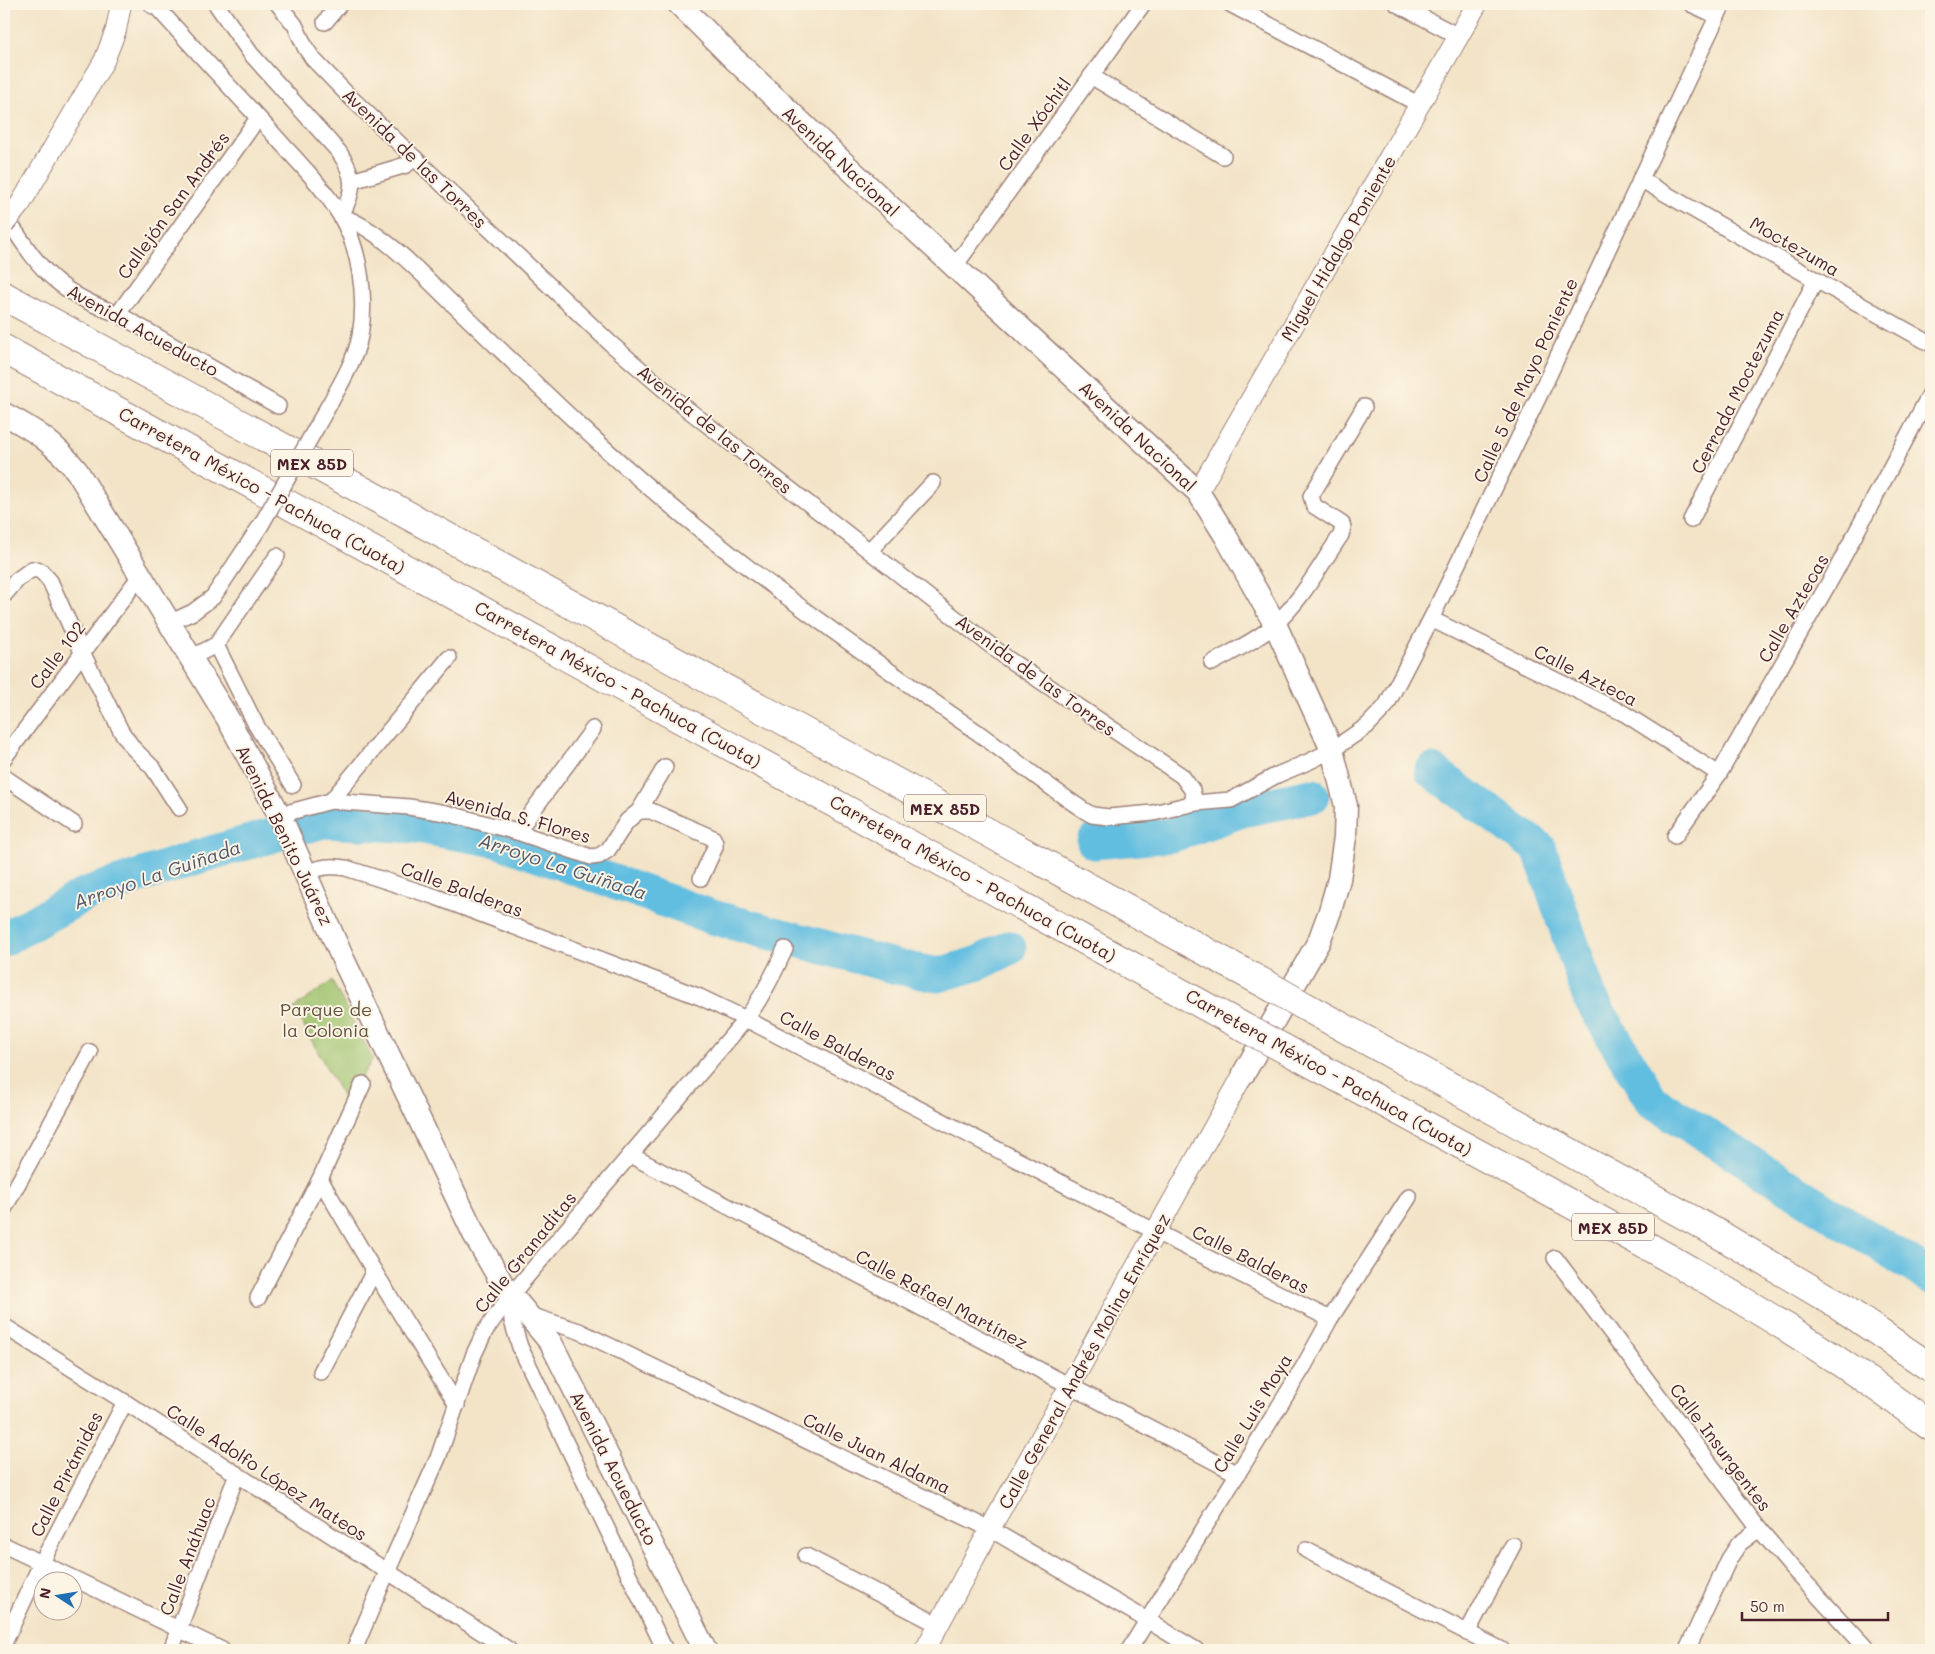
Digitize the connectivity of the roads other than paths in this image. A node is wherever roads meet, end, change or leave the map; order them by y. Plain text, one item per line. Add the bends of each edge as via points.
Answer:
1 (121, 4) edge
2 (154, 4) edge
3 (216, 4) edge
4 (278, 4) edge
5 (340, 4) edge
6 (680, 4) edge
7 (1143, 4) edge
8 (1230, 4) edge
9 (1397, 4) edge
10 (1477, 4) edge
11 (1691, 4) edge
12 (1720, 10) edge
13 (325, 22) dead end
14 (1460, 37) junction
15 (1091, 76) junction
16 (1420, 105) junction
17 (258, 118) junction
18 (1224, 156) dead end
19 (415, 158) junction
20 (1640, 179) junction
21 (352, 181) junction
22 (4, 215) edge
23 (341, 216) junction
24 (4, 224) edge
25 (955, 266) junction
26 (1816, 280) junction
27 (4, 296) edge
28 (118, 314) junction
29 (1931, 344) edge
30 (4, 349) edge
31 (1931, 392) edge
32 (278, 406) dead end
33 (1364, 407) dead end
34 (4, 414) edge
35 (932, 483) dead end
36 (1198, 492) junction
37 (1691, 520) dead end
38 (870, 550) junction
39 (277, 556) dead end
40 (140, 576) junction
41 (4, 595) edge
42 (1431, 619) junction
43 (169, 623) junction
44 (1275, 624) junction
45 (216, 645) junction
46 (82, 652) junction
47 (192, 658) junction
48 (448, 658) dead end
49 (1212, 663) dead end
50 (593, 729) dead end
51 (1332, 750) junction
52 (4, 758) edge
53 (665, 767) dead end
54 (1718, 774) junction
55 (4, 776) edge
56 (293, 785) dead end
57 (331, 801) junction
58 (1195, 803) junction
59 (179, 808) dead end
60 (639, 811) junction
61 (281, 818) junction
62 (74, 824) dead end
63 (517, 832) junction
64 (1675, 836) dead end
65 (302, 864) junction
66 (701, 878) dead end
67 (785, 949) dead end
68 (746, 1019) junction
69 (90, 1052) dead end
70 (1244, 1072) joint
71 (363, 1084) dead end
72 (630, 1155) junction
73 (320, 1179) junction
74 (1409, 1197) dead end
75 (4, 1208) edge
76 (1156, 1232) junction
77 (1555, 1258) dead end
78 (374, 1271) junction
79 (511, 1295) junction
80 (258, 1298) dead end
81 (529, 1314) junction
82 (1330, 1319) junction
83 (4, 1326) edge
84 (1931, 1368) edge
85 (321, 1372) dead end
86 (1070, 1387) junction
87 (125, 1402) junction
88 (457, 1405) junction
89 (1931, 1427) edge
90 (237, 1474) junction
91 (1238, 1474) junction
92 (990, 1529) junction
93 (1759, 1529) junction
94 (4, 1545) edge
95 (1513, 1546) dead end
96 (1306, 1550) dead end
97 (806, 1556) dead end
98 (41, 1564) junction
99 (387, 1572) junction
100 (1147, 1620) junction
101 (939, 1625) junction
102 (179, 1630) junction
103 (1467, 1633) junction
104 (4, 1644) edge
105 (172, 1650) edge
106 (222, 1650) edge
107 (354, 1650) edge
108 (509, 1650) edge
109 (665, 1650) edge
110 (705, 1650) edge
111 (926, 1650) edge
112 (1130, 1650) edge
113 (1196, 1650) edge
114 (1502, 1650) edge
115 (1687, 1650) edge
116 (1868, 1650) edge

1 - 24 street, bridge via 116,30 104,61 21,203
2 - 17 street
3 - 21 street via 251,54 339,152 348,164
4 - 19 street, Avenida de las Torres via 295,25 313,59
5 - 13 street
6 - 25 main road, Avenida Nacional
7 - 15 street, Calle Xóchitl
8 - 16 street
9 - 14 street
10 - 14 street, Miguel Hidalgo Poniente
11 - 12 street
12 - 20 street, Calle 5 de Mayo Poniente
14 - 16 street, Miguel Hidalgo Poniente
15 - 18 street
15 - 25 street, Calle Xóchitl
16 - 36 street, Miguel Hidalgo Poniente
17 - 23 street via 316,182
17 - 28 street, Callejón San Andrés
19 - 21 street via 406,165
19 - 38 street, Avenida de las Torres via 647,376
20 - 26 street, Moctezuma
20 - 42 street, Calle 5 de Mayo Poniente
21 - 23 street
22 - 28 street, Avenida Acueducto via 54,279 98,307
23 - 43 street, bridge via 354,251 364,295 360,338 352,359 261,525 213,597 193,612
23 - 58 street via 356,221 396,251 664,500 831,631 1077,806 1092,815 1109,817 1154,813
25 - 36 main road, Avenida Nacional
26 - 29 street, Moctezuma
26 - 37 street, Cerrada Moctezuma
27 - 84 highway, MEX 85D, bridge via 1722,1236 1840,1306
28 - 32 street, Avenida Acueducto
30 - 89 highway, Carretera México - Pachuca (Cuota) / MEX 85D, bridge via 1619,1230 1816,1346
31 - 54 street, Calle Aztecas via 1834,574
33 - 44 street via 1311,496 1314,506 1342,524 1341,536 1290,609
34 - 40 main road, Avenida Benito Juárez via 49,441 62,453 77,471
35 - 38 street
36 - 44 main road, Avenida Nacional
38 - 58 street, Avenida de las Torres via 1008,659 1182,776 1192,790
39 - 45 street
40 - 43 main road, Avenida Benito Juárez
40 - 46 street, Calle 102
41 - 46 street via 28,571 41,571 50,581
42 - 51 street, Calle 5 de Mayo Poniente via 1386,706 1367,726
42 - 54 street, Calle Azteca via 1625,714
43 - 47 main road, Avenida Benito Juárez
44 - 49 street
44 - 51 main road, Avenida Nacional
45 - 47 street
45 - 56 street via 256,726
46 - 52 street, Calle 102
46 - 59 street via 121,731
47 - 61 main road, Avenida Benito Juárez
48 - 57 street
50 - 63 street
51 - 58 street via 1231,800
51 - 70 main road, Avenida Nacional via 1346,806 1339,879 1319,941
53 - 60 street
54 - 64 street, Calle Aztecas
55 - 62 street
57 - 61 street, Avenida S. Flores
57 - 63 street, Avenida S. Flores via 409,807
60 - 63 street, Avenida S. Flores via 627,821 608,850 599,856 584,856
60 - 66 street via 651,811 710,835 715,847
61 - 65 main road, Avenida Benito Juárez
65 - 68 street, Calle Balderas via 346,868 436,897 700,997
65 - 79 main road, Avenida Benito Juárez via 423,1129 474,1234
67 - 68 street, Calle Granaditas via 774,976
68 - 72 street, Calle Granaditas
68 - 76 street, Calle Balderas
69 - 75 street
70 - 76 street, Calle General Andrés Molina Enríquez
71 - 73 street
72 - 79 street, Calle Granaditas
72 - 86 street, Calle Rafael Martínez
73 - 78 street
73 - 80 street
74 - 82 street, Calle Luis Moya
76 - 82 street, Calle Balderas
76 - 86 street, Calle General Andrés Molina Enríquez
77 - 93 street, Calle Insurgentes
78 - 85 street
78 - 88 street
79 - 81 main road, Avenida Acueducto
79 - 88 street, Calle Granaditas via 481,1339
79 - 109 street via 512,1322 520,1347
81 - 92 street, Calle Juan Aldama via 579,1331
81 - 110 main road, Avenida Acueducto via 551,1343
82 - 91 street, Calle Luis Moya
83 - 87 street, Calle Adolfo López Mateos
86 - 91 street, Calle Rafael Martínez
86 - 92 street, Calle General Andrés Molina Enríquez
87 - 90 street, Calle Adolfo López Mateos
87 - 98 street, Calle Pirámides
88 - 99 street, Calle Granaditas via 438,1458
90 - 99 street, Calle Adolfo López Mateos
90 - 102 street, Calle Anáhuac
91 - 100 street, Calle Luis Moya
92 - 100 street, Calle Juan Aldama
92 - 101 street, Calle General Andrés Molina Enríquez
93 - 115 street via 1739,1544 1730,1559
93 - 116 street, Calle Insurgentes
94 - 98 street
95 - 103 street
96 - 103 street
97 - 101 street
98 - 102 street
98 - 104 street, Calle Pirámides
99 - 107 street, Calle Granaditas
99 - 108 street, Calle Adolfo López Mateos
100 - 112 street, Calle Luis Moya
100 - 113 street, Calle Juan Aldama
101 - 111 street, Calle General Andrés Molina Enríquez
102 - 105 street, Calle Anáhuac
102 - 106 street
103 - 114 street

